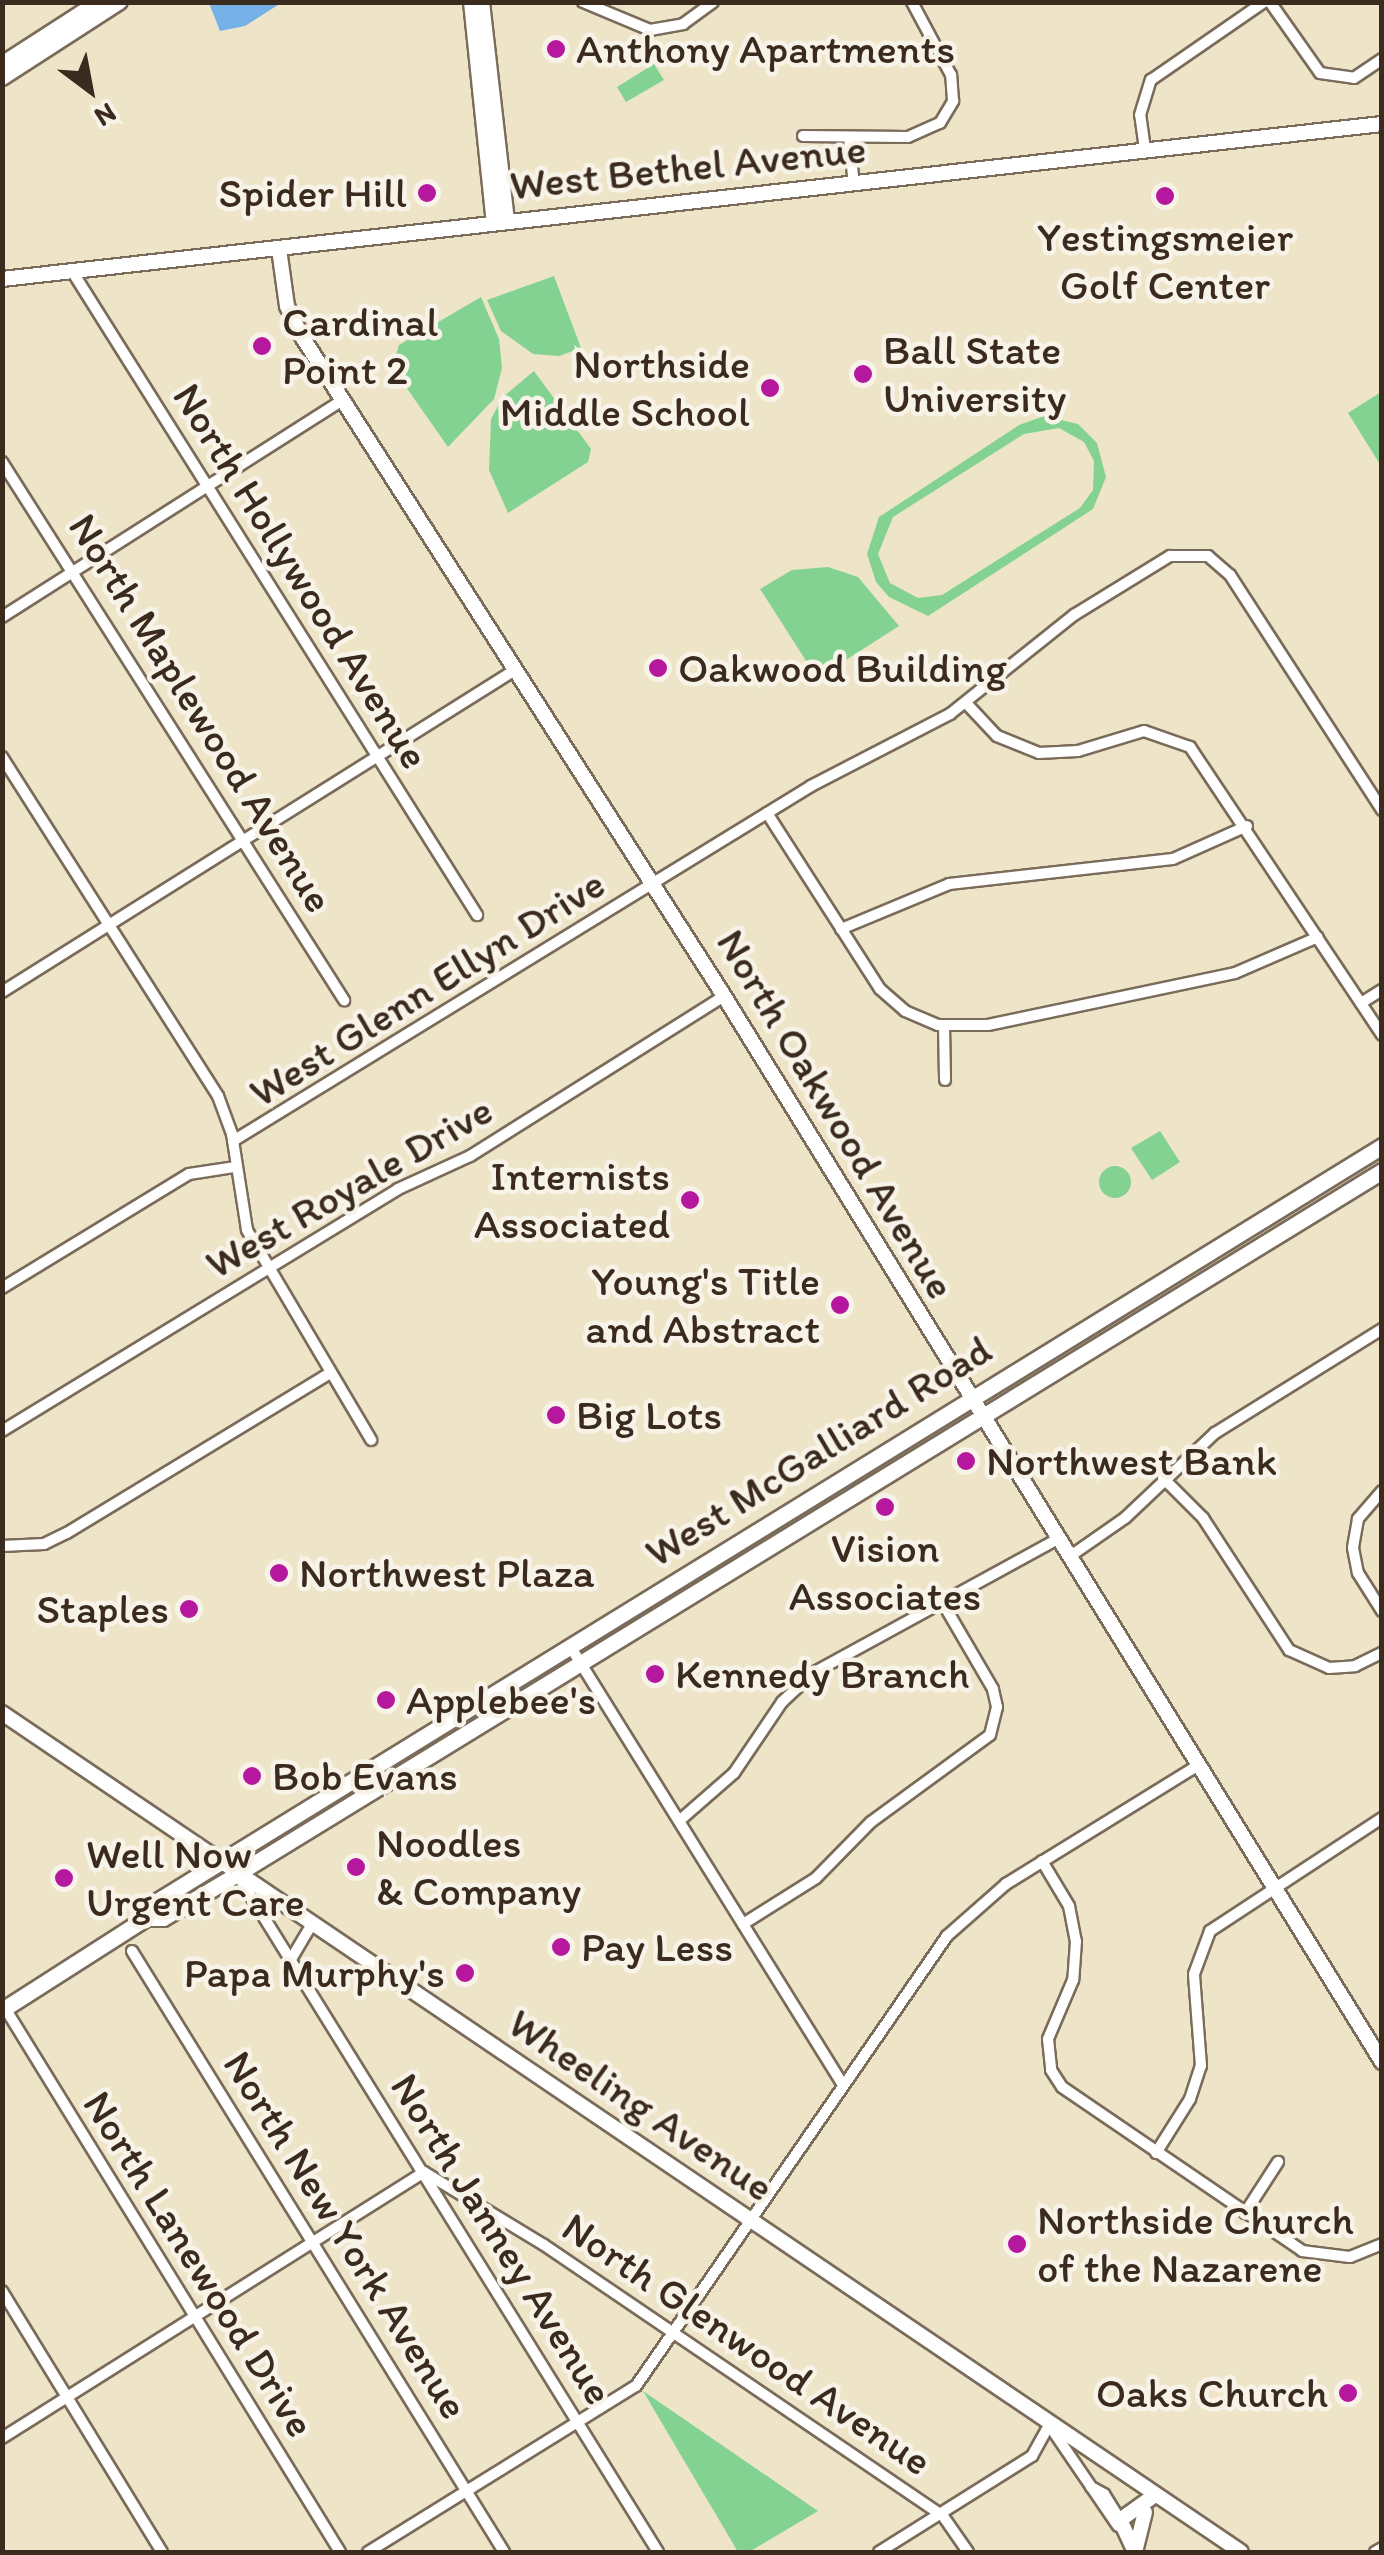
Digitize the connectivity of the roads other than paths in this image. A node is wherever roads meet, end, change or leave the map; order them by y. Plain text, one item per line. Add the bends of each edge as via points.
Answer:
1 (98, 2) edge
2 (120, 2) edge
3 (471, 2) edge
4 (482, 2) edge
5 (583, 2) edge
6 (713, 2) edge
7 (912, 2) edge
8 (1267, 2) edge
9 (1382, 58) edge
10 (2, 64) edge
11 (2, 78) edge
12 (1382, 124) edge
13 (803, 136) dead end
14 (850, 138) junction
15 (1145, 149) junction
16 (854, 184) junction
17 (500, 222) junction
18 (279, 249) junction
19 (72, 271) junction
20 (2, 278) edge
21 (343, 400) junction
22 (2, 462) edge
23 (206, 486) junction
24 (73, 572) junction
25 (2, 617) edge
26 (515, 670) junction
27 (966, 703) junction
28 (378, 756) junction
29 (2, 757) edge
30 (1382, 810) edge
31 (767, 813) junction
32 (1247, 826) junction
33 (244, 841) junction
34 (653, 885) junction
35 (477, 915) dead end
36 (111, 926) junction
37 (842, 930) junction
38 (1318, 937) junction
39 (1382, 990) edge
40 (2, 992) edge
41 (724, 996) junction
42 (344, 1000) dead end
43 (1361, 1003) junction
44 (944, 1026) junction
45 (1382, 1034) edge
46 (945, 1080) dead end
47 (233, 1141) junction
48 (1382, 1146) edge
49 (235, 1167) junction
50 (1382, 1170) edge
51 (268, 1270) junction
52 (2, 1288) edge
53 (1382, 1329) edge
54 (330, 1373) junction
55 (969, 1399) junction
56 (980, 1416) junction
57 (2, 1430) edge
58 (371, 1440) dead end
59 (1163, 1478) junction
60 (1382, 1490) edge
61 (1058, 1539) junction
62 (2, 1546) edge
63 (1069, 1557) junction
64 (941, 1600) junction
65 (1382, 1611) edge
66 (570, 1646) junction
67 (1382, 1652) edge
68 (580, 1661) junction
69 (2, 1713) edge
70 (1199, 1766) junction
71 (1382, 1818) edge
72 (679, 1821) junction
73 (220, 1861) junction
74 (1042, 1861) junction
75 (237, 1874) junction
76 (1273, 1886) junction
77 (146, 1918) junction
78 (312, 1924) junction
79 (743, 1924) junction
80 (132, 1951) dead end
81 (290, 1961) junction
82 (4, 2009) edge
83 (1382, 2062) edge
84 (843, 2085) junction
85 (1156, 2153) junction
86 (1278, 2162) dead end
87 (424, 2172) junction
88 (1245, 2213) junction
89 (752, 2223) junction
90 (312, 2242) junction
91 (1382, 2244) edge
92 (2, 2290) edge
93 (193, 2317) junction
94 (674, 2334) junction
95 (67, 2398) junction
96 (578, 2424) junction
97 (1049, 2426) junction
98 (2, 2438) edge
99 (467, 2492) junction
100 (1155, 2495) junction
101 (1145, 2512) junction
102 (938, 2516) junction
103 (1119, 2523) junction
104 (1382, 2548) edge
105 (162, 2552) edge
106 (340, 2552) edge
107 (368, 2552) edge
108 (504, 2552) edge
109 (658, 2552) edge
110 (878, 2552) edge
111 (968, 2552) edge
112 (1134, 2552) edge
113 (1242, 2552) edge
114 (1375, 2552) edge

1 - 10 main road
2 - 11 main road
3 - 17 main road
4 - 17 main road
5 - 6 street via 619,23 650,30 691,20
7 - 14 street via 949,68 950,108 921,134
8 - 9 street via 1320,73 1354,78
8 - 15 street via 1151,80 1140,115
12 - 15 main road, West Bethel Avenue
13 - 14 street
14 - 16 street
15 - 16 main road, West Bethel Avenue
16 - 17 main road, West Bethel Avenue
17 - 18 main road, West Bethel Avenue
18 - 19 main road, West Bethel Avenue
18 - 21 main road, North Oakwood Avenue via 287,306
19 - 20 main road, West Bethel Avenue
19 - 23 street, North Hollywood Avenue
21 - 23 street
21 - 26 main road, North Oakwood Avenue
22 - 24 street, North Maplewood Avenue
23 - 24 street
23 - 28 street, North Hollywood Avenue
24 - 25 street
24 - 33 street, North Maplewood Avenue
26 - 28 street
26 - 34 main road, North Oakwood Avenue
27 - 30 street, West Glenn Ellyn Drive via 1104,594 1161,559 1200,554 1230,575
27 - 31 street, West Glenn Ellyn Drive
27 - 32 street via 997,736 1039,753 1078,751 1132,731 1174,737 1202,757
28 - 33 street
28 - 35 street, North Hollywood Avenue
29 - 36 street
31 - 34 street, West Glenn Ellyn Drive
31 - 37 street
32 - 37 street via 1173,859 948,884
32 - 38 street
33 - 36 street
33 - 42 street, North Maplewood Avenue
34 - 41 main road, North Oakwood Avenue
34 - 47 street, West Glenn Ellyn Drive via 251,1136
36 - 40 street
36 - 47 street via 218,1096
37 - 44 street via 888,997
38 - 43 street
38 - 44 street via 1236,973 988,1025
39 - 43 street
41 - 51 street, West Royale Drive via 470,1156 398,1188
41 - 55 main road, North Oakwood Avenue
43 - 45 street
44 - 46 street
47 - 49 street
48 - 55 main road, West McGalliard Road
49 - 51 street via 241,1210
49 - 52 street, West Glenn Ellyn Drive via 190,1174
50 - 56 main road, West McGalliard Road
51 - 54 street
51 - 57 street, West Royale Drive
53 - 59 street via 1215,1434
54 - 58 street
54 - 62 street via 68,1534 44,1544
55 - 56 main road, North Oakwood Avenue
55 - 66 main road, West McGalliard Road
56 - 61 main road, North Oakwood Avenue
56 - 68 main road, West McGalliard Road
59 - 63 street via 1125,1518
59 - 67 street via 1203,1518 1288,1650 1329,1668 1355,1666
60 - 65 street via 1363,1510 1353,1548 1358,1573
61 - 63 main road, North Oakwood Avenue
61 - 64 street
63 - 70 main road, North Oakwood Avenue
64 - 72 street via 813,1672 782,1702 734,1772
64 - 79 street via 993,1689 997,1707 990,1735 871,1822 816,1878
66 - 68 street
66 - 73 main road, West McGalliard Road
68 - 72 street
68 - 75 main road, West McGalliard Road
69 - 73 main road, Wheeling Avenue
70 - 74 street
70 - 76 main road, North Oakwood Avenue
71 - 76 street
72 - 79 street
73 - 75 main road, Wheeling Avenue
73 - 77 main road, West McGalliard Road via 154,1903
74 - 84 street via 946,1936
74 - 85 street via 1068,1906 1076,1941 1073,1980 1048,2039 1051,2070 1069,2094
75 - 77 main road, West McGalliard Road via 163,1918
75 - 78 main road, Wheeling Avenue
75 - 81 street, North Janney Avenue
76 - 83 main road, North Oakwood Avenue
76 - 85 street via 1216,1923 1198,1951 1201,2066 1190,2099
77 - 82 main road, West McGalliard Road
78 - 81 street
78 - 89 main road, Wheeling Avenue
79 - 84 street
80 - 90 street, North New York Avenue
81 - 87 street, North Janney Avenue
82 - 93 street, North Lanewood Drive
84 - 89 street
85 - 88 street
86 - 88 street
87 - 90 street
87 - 94 street, North Glenwood Avenue
87 - 96 street, North Janney Avenue
88 - 91 street via 1318,2256 1350,2257
89 - 94 street
89 - 97 main road, Wheeling Avenue
90 - 93 street
90 - 99 street, North New York Avenue
92 - 95 street
93 - 95 street
93 - 106 street, North Lanewood Drive
94 - 96 street via 628,2394
94 - 102 street, North Glenwood Avenue
95 - 98 street
95 - 105 street
96 - 99 street
96 - 109 street, North Janney Avenue
97 - 100 main road, Wheeling Avenue
97 - 102 street via 1032,2456
97 - 103 street
99 - 107 street
99 - 108 street, North New York Avenue
100 - 101 main road
100 - 103 main road
100 - 113 main road, Wheeling Avenue
101 - 103 main road
101 - 112 main road
102 - 110 street
102 - 111 street, North Glenwood Avenue
103 - 112 main road
104 - 114 street

